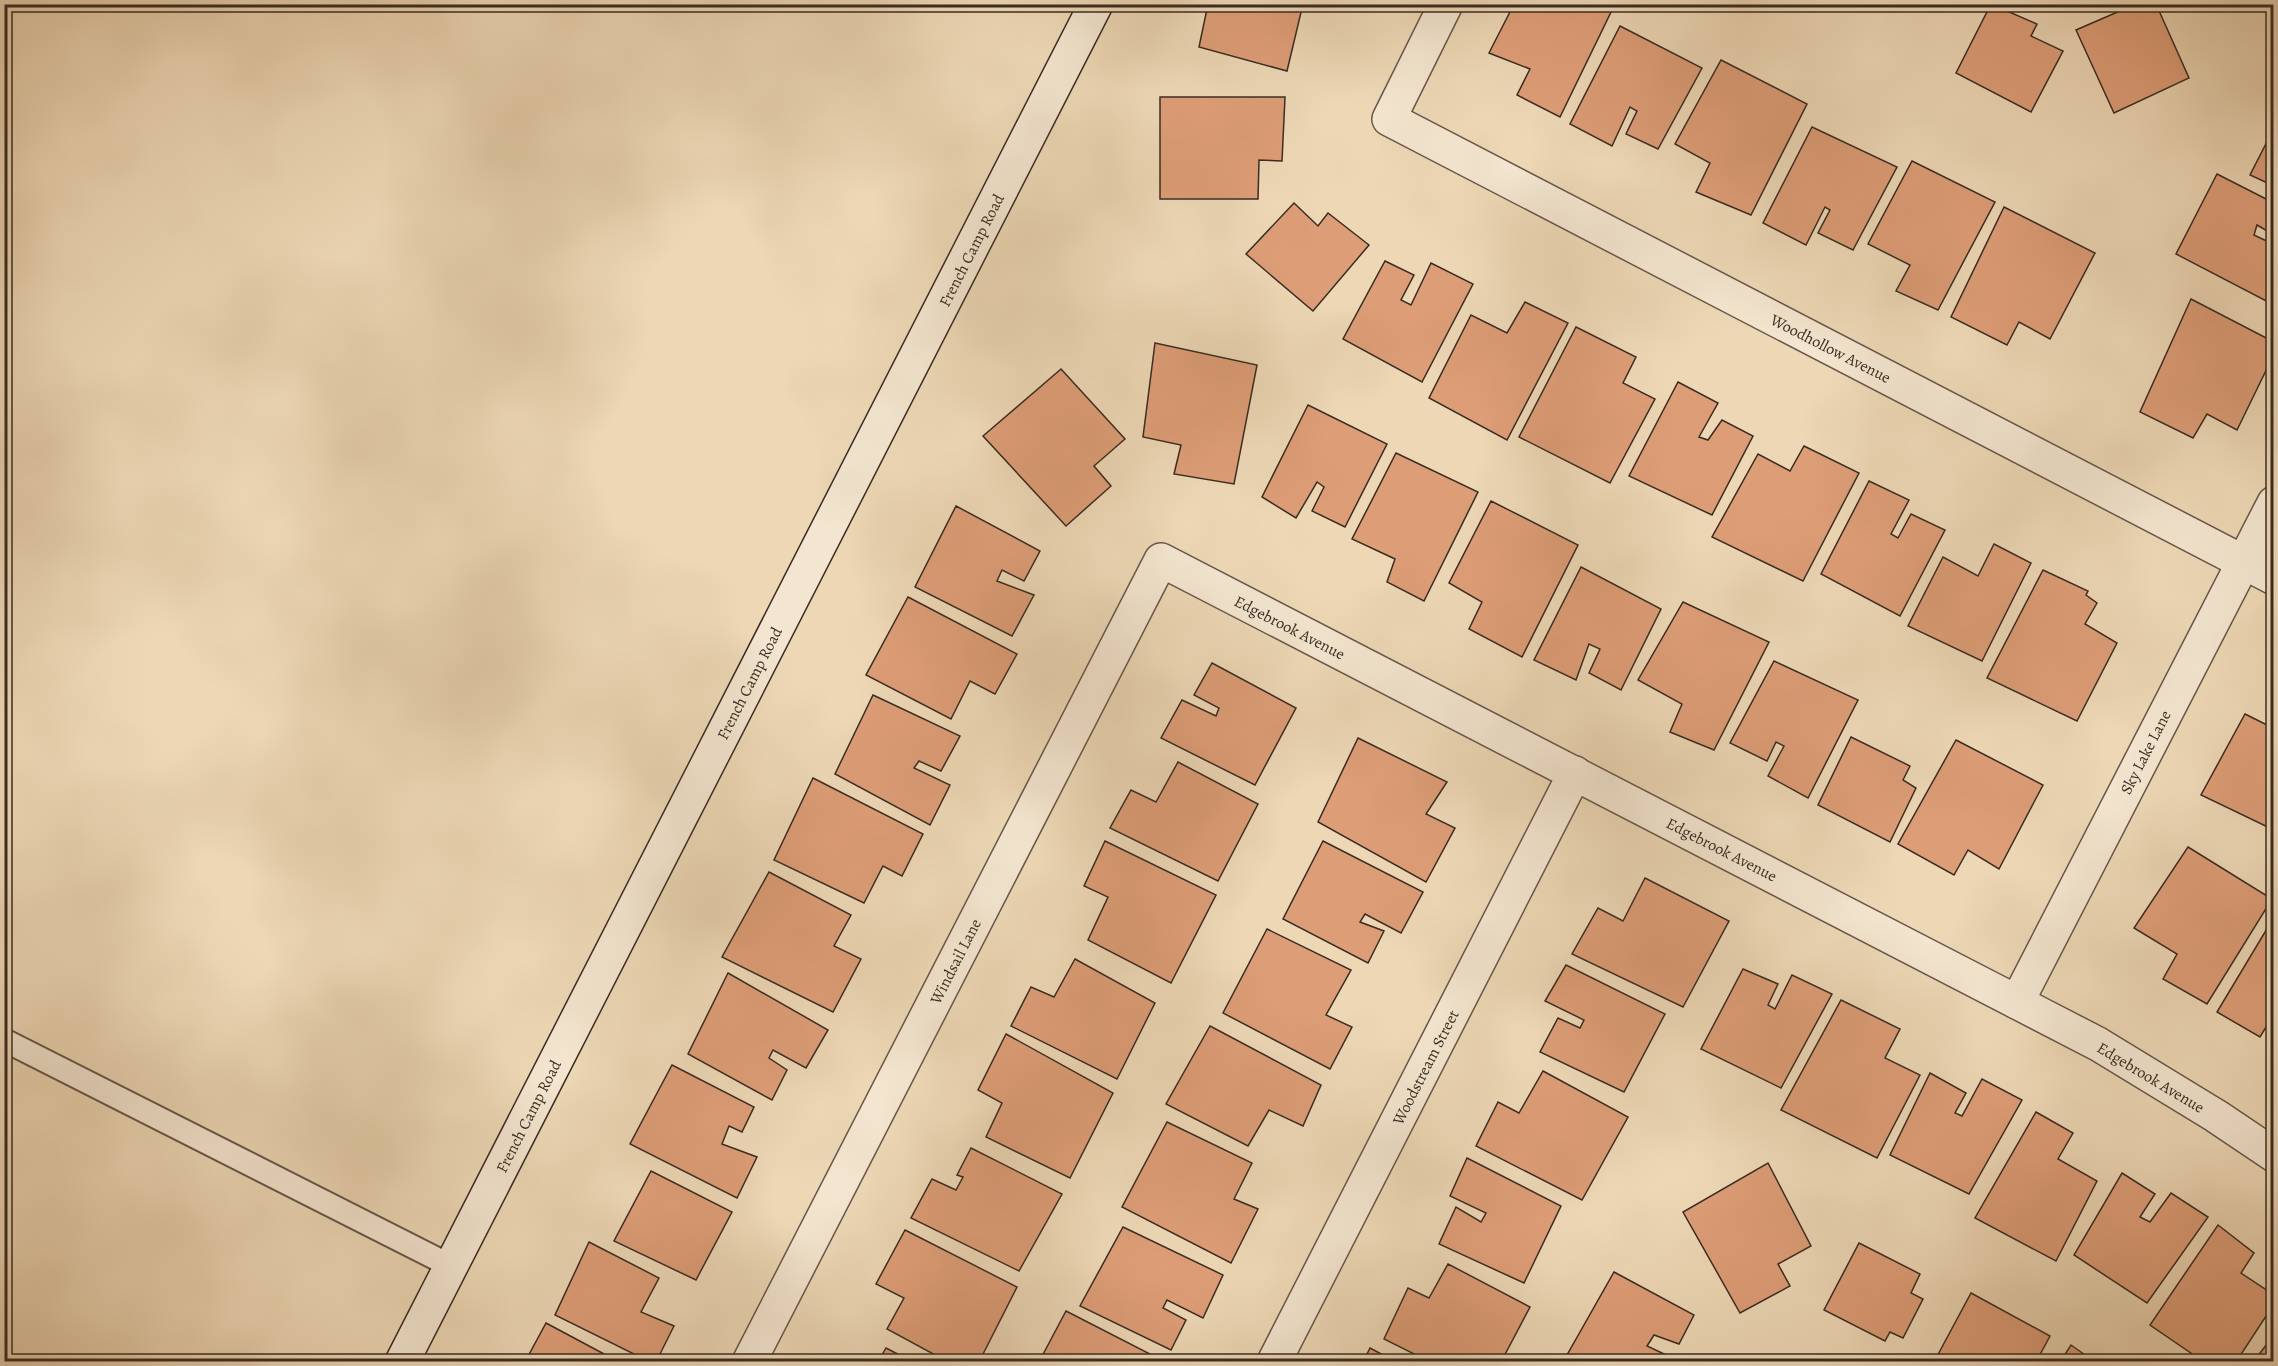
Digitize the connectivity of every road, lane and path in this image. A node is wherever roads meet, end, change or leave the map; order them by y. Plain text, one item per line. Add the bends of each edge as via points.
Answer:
1 (1096, 4) edge
2 (1446, 4) edge
3 (2274, 503) edge
4 (1161, 560) joint
5 (2244, 561) junction
6 (2274, 578) edge
7 (1575, 773) junction
8 (2017, 1002) junction
9 (4, 1040) edge
10 (2274, 1155) edge
11 (451, 1266) junction
12 (402, 1362) edge
13 (749, 1362) edge
14 (1274, 1362) edge

1 - 11 street, French Camp Road
2 - 5 street, Woodhollow Avenue via 1389,119
3 - 5 street, Sky Lake Lane
4 - 7 street, Edgebrook Avenue
4 - 13 street, Windsail Lane
5 - 6 street, Woodhollow Avenue
5 - 8 street, Sky Lake Lane
7 - 8 street, Edgebrook Avenue
7 - 14 street, Woodstream Street
8 - 10 street, Edgebrook Avenue via 2098,1044
9 - 11 lane
11 - 12 street, French Camp Road

